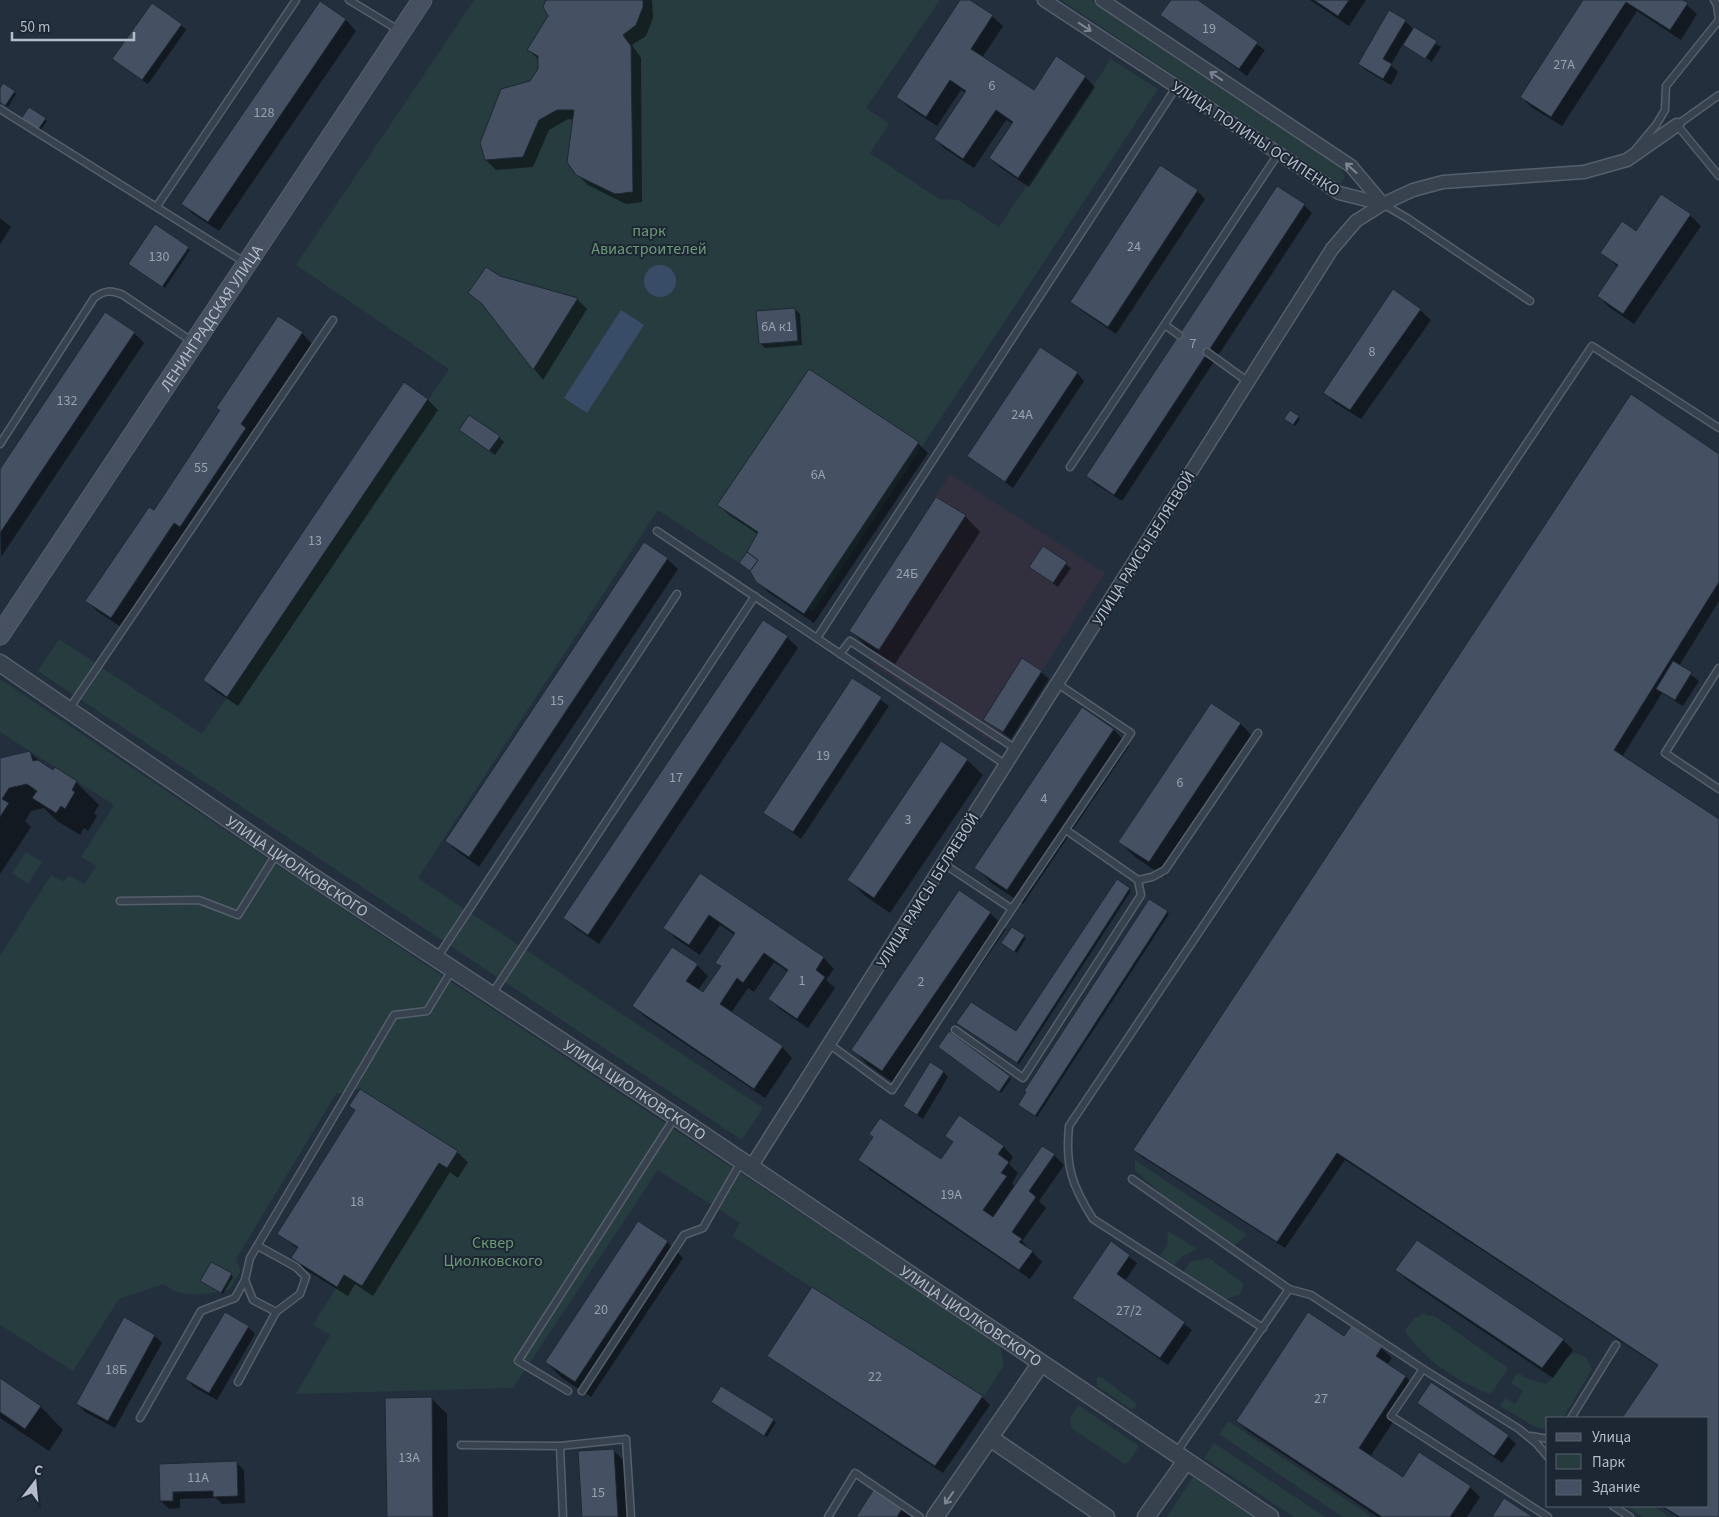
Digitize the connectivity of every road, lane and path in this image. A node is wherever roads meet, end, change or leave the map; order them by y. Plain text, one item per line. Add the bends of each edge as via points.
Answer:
1 (296, 0) edge
2 (350, 0) edge
3 (422, 0) edge
4 (1044, 0) edge
5 (1102, 0) edge
6 (1714, 0) edge
7 (1719, 20) edge
8 (401, 32) junction
9 (1177, 86) junction
10 (1719, 95) edge
11 (0, 109) edge
12 (1677, 125) junction
13 (1278, 154) junction
14 (1627, 160) junction
15 (1719, 176) edge
16 (1383, 204) junction
17 (157, 206) junction
18 (247, 264) junction
19 (1530, 301) dead end
20 (333, 320) dead end
21 (1165, 325) junction
22 (1179, 334) dead end
23 (194, 343) junction
24 (1207, 352) dead end
25 (1247, 381) junction
26 (1719, 428) edge
27 (0, 444) edge
28 (1070, 467) dead end
29 (657, 531) dead end
30 (677, 594) dead end
31 (755, 596) junction
32 (0, 635) edge
33 (818, 638) junction
34 (840, 654) junction
35 (0, 662) edge
36 (1719, 668) edge
37 (1058, 684) junction
38 (69, 709) junction
39 (1258, 733) dead end
40 (1017, 749) junction
41 (1006, 765) junction
42 (1719, 789) edge
43 (1066, 830) junction
44 (278, 852) junction
45 (944, 864) junction
46 (1138, 880) junction
47 (120, 901) dead end
48 (1012, 909) junction
49 (437, 958) junction
50 (453, 969) junction
51 (491, 995) junction
52 (955, 1030) dead end
53 (829, 1044) junction
54 (675, 1116) junction
55 (746, 1164) junction
56 (1132, 1179) dead end
57 (258, 1246) junction
58 (245, 1280) junction
59 (1289, 1289) junction
60 (276, 1312) junction
61 (1263, 1328) junction
62 (1616, 1345) dead end
63 (1041, 1363) junction
64 (1423, 1370) junction
65 (238, 1382) dead end
66 (568, 1391) dead end
67 (582, 1391) dead end
68 (1572, 1417) edge
69 (140, 1418) dead end
70 (1519, 1429) junction
71 (990, 1438) junction
72 (1546, 1439) edge
73 (461, 1445) dead end
74 (560, 1446) junction
75 (1546, 1455) edge
76 (1181, 1458) junction
77 (1615, 1507) edge
78 (564, 1517) edge
79 (631, 1517) edge
80 (828, 1517) edge
81 (920, 1517) edge
82 (935, 1517) edge
83 (1106, 1517) edge
84 (1146, 1517) edge
85 (1270, 1517) edge
86 (1548, 1517) edge
87 (1630, 1517) edge

1 - 17 lane
2 - 8 lane
3 - 8 main road, ЛЕНИНГРАДСКАЯ УЛИЦА
4 -> 9 street, УЛИЦА ПОЛИНЫ ОСИПЕНКО
16 -> 5 street, УЛИЦА ПОЛИНЫ ОСИПЕНКО via 1351,166
6 - 7 lane
7 - 14 lane via 1666,86 1665,110
8 - 18 main road, ЛЕНИНГРАДСКАЯ УЛИЦА
9 - 13 street, УЛИЦА ПОЛИНЫ ОСИПЕНКО
9 - 33 lane
10 - 12 lane
11 - 17 lane
12 - 14 street, УЛИЦА РАИСЫ БЕЛЯЕВОЙ
12 - 15 lane
13 - 16 street, УЛИЦА ПОЛИНЫ ОСИПЕНКО via 1338,194
13 - 21 lane
14 - 16 street, УЛИЦА РАИСЫ БЕЛЯЕВОЙ via 1584,172 1443,182 1413,190
16 - 19 lane
16 - 25 street, УЛИЦА РАИСЫ БЕЛЯЕВОЙ via 1356,222 1332,249
17 - 18 lane
18 - 23 main road, ЛЕНИНГРАДСКАЯ УЛИЦА
20 - 38 lane
21 - 22 lane
21 - 28 lane
23 - 27 lane via 123,295 103,292 94,298
23 - 32 main road, ЛЕНИНГРАДСКАЯ УЛИЦА
24 - 25 lane
25 - 37 street, УЛИЦА РАИСЫ БЕЛЯЕВОЙ
26 - 61 lane via 1592,346 1068,1126 1070,1169 1076,1193 1093,1219
29 - 31 lane
30 - 49 lane
31 - 33 lane
31 - 51 lane
33 - 34 lane
34 - 40 lane via 850,641
34 - 41 lane
35 - 38 street, УЛИЦА ЦИОЛКОВСКОГО
36 - 42 lane via 1664,753
37 - 40 street, УЛИЦА РАИСЫ БЕЛЯЕВОЙ
37 - 43 lane via 1131,733
38 - 44 street, УЛИЦА ЦИОЛКОВСКОГО
39 - 46 lane via 1165,870 1152,878
40 - 41 street, УЛИЦА РАИСЫ БЕЛЯЕВОЙ
41 - 45 street, УЛИЦА РАИСЫ БЕЛЯЕВОЙ
43 - 46 lane
43 - 48 lane
44 - 47 lane via 238,915 199,900
44 - 49 street, УЛИЦА ЦИОЛКОВСКОГО
45 - 48 lane
45 - 53 street, УЛИЦА РАИСЫ БЕЛЯЕВОЙ
46 - 52 lane via 1141,894 1023,1078
48 - 53 lane via 892,1090
49 - 50 street, УЛИЦА ЦИОЛКОВСКОГО
50 - 51 street, УЛИЦА ЦИОЛКОВСКОГО
50 - 57 lane via 427,1011 394,1015
51 - 54 street, УЛИЦА ЦИОЛКОВСКОГО
53 - 55 street, УЛИЦА РАИСЫ БЕЛЯЕВОЙ
54 - 55 street, УЛИЦА ЦИОЛКОВСКОГО
54 - 66 lane via 518,1361
55 - 63 street, УЛИЦА ЦИОЛКОВСКОГО
55 - 67 lane via 703,1228 684,1234
56 - 59 lane
57 - 58 lane via 250,1258
57 - 60 lane via 296,1267 306,1277 300,1294
58 - 60 lane via 253,1300
58 - 69 lane via 235,1298 200,1311
59 - 61 lane
59 - 64 lane via 1310,1295
60 - 65 lane
61 - 76 lane
62 - 68 lane
63 - 71 street
63 - 76 street, УЛИЦА ЦИОЛКОВСКОГО
64 - 70 lane
64 - 86 lane via 1391,1416
70 - 72 lane
70 - 75 lane
71 -> 82 street
71 - 83 street
73 - 74 lane
74 - 78 lane
74 - 79 lane via 626,1439
76 - 84 street
76 - 85 street, УЛИЦА ЦИОЛКОВСКОГО
77 - 87 lane
80 - 81 lane via 855,1473

